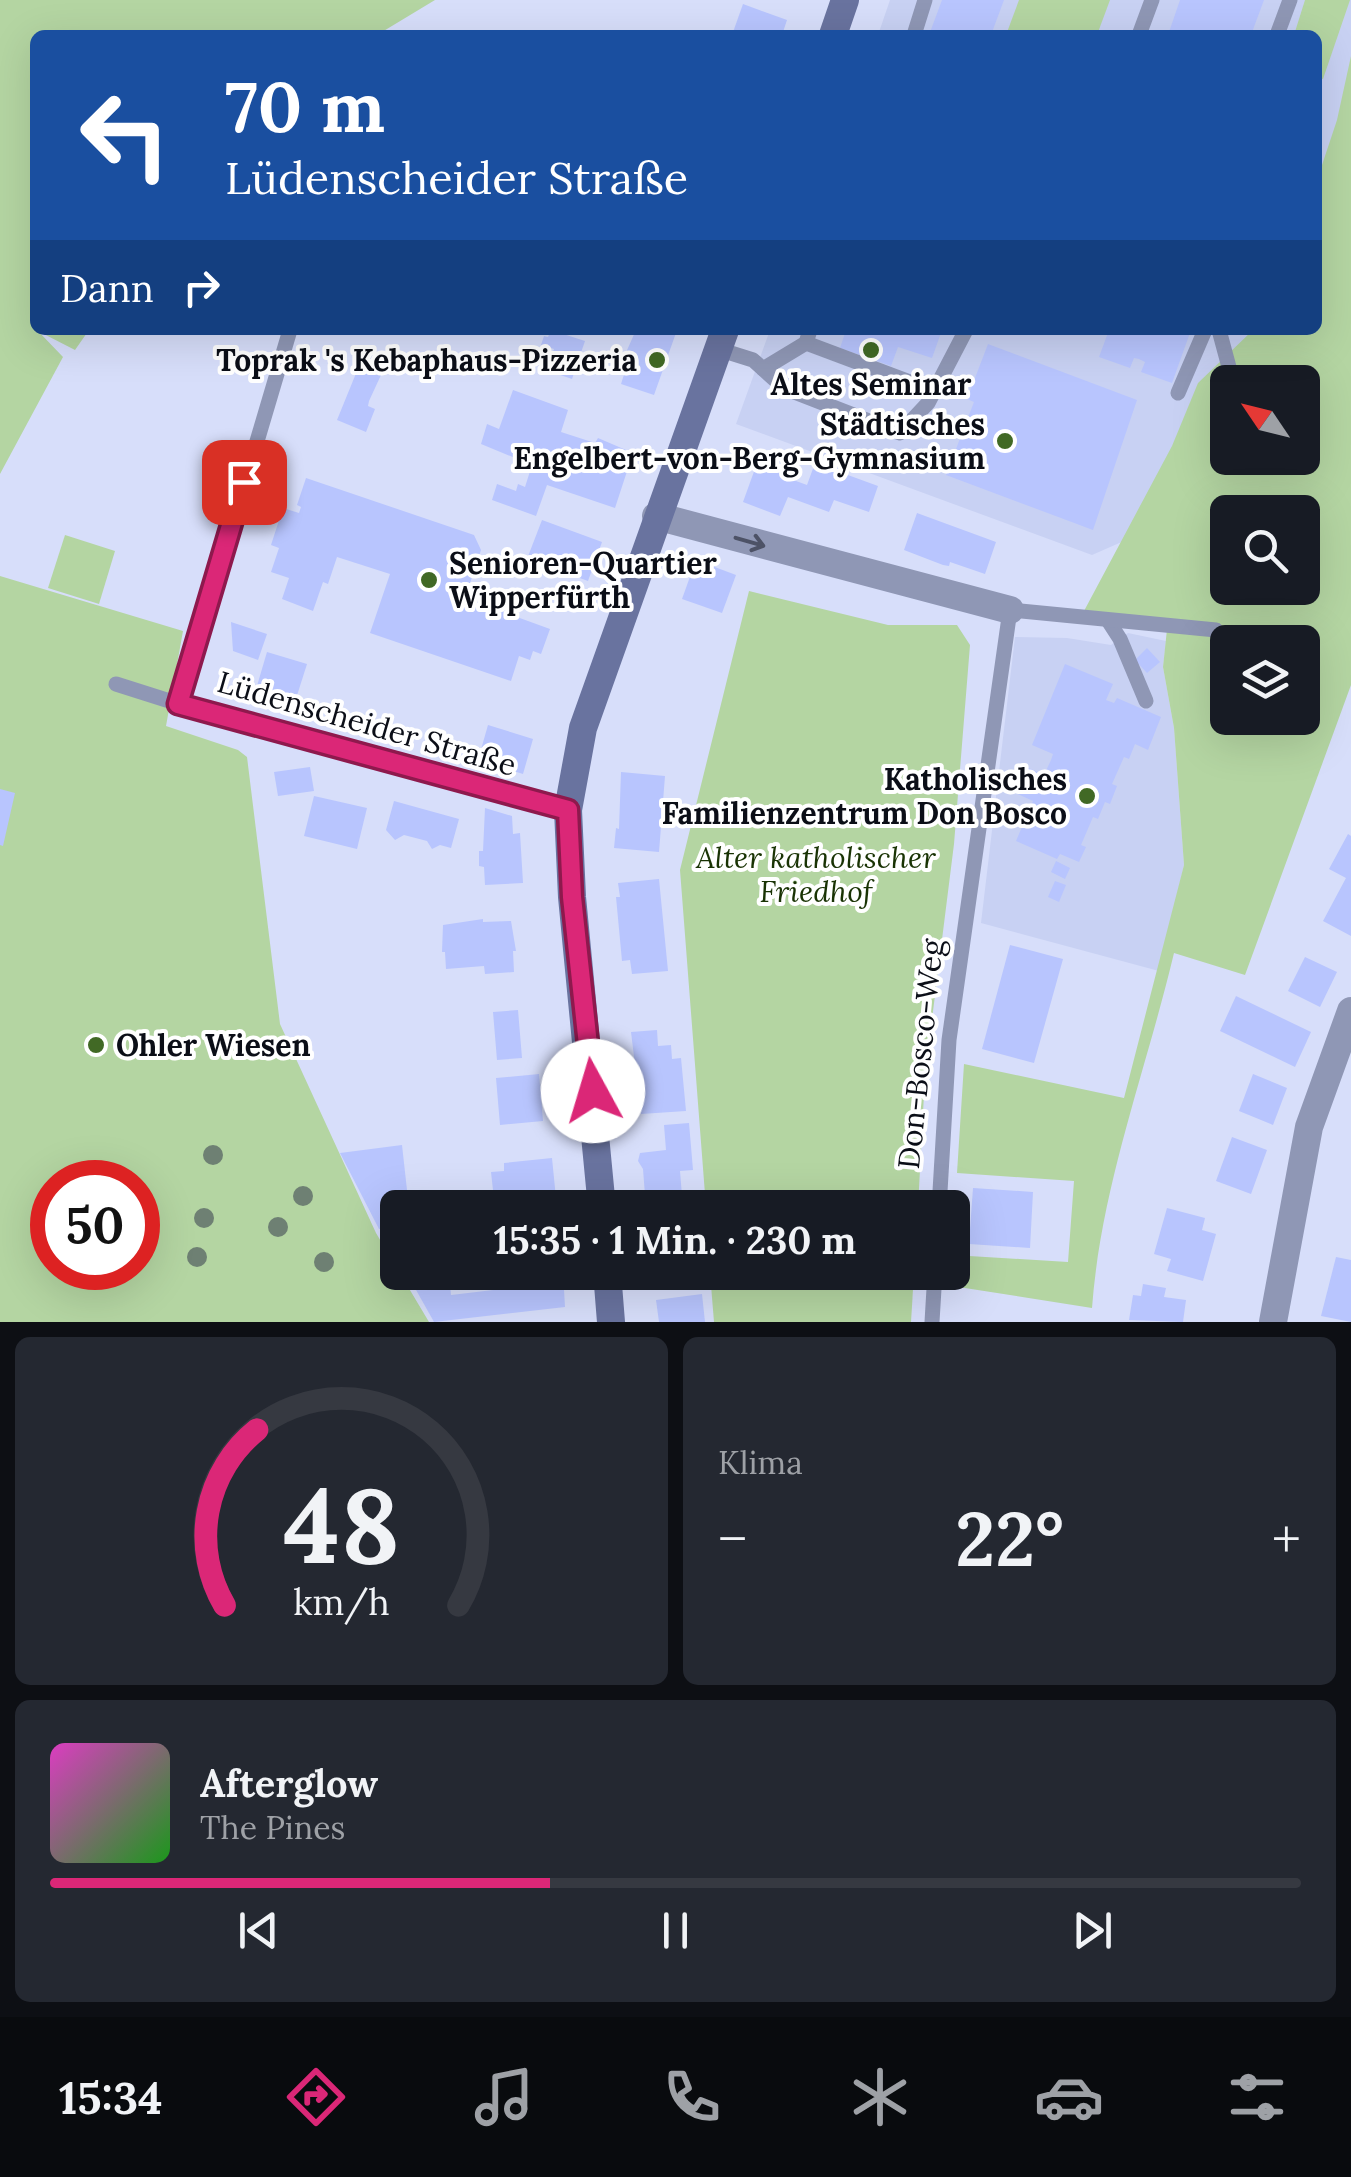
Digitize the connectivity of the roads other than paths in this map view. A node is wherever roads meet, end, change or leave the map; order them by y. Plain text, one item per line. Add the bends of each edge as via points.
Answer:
1 (845, 0) edge
2 (925, 0) edge
3 (1152, 0) edge
4 (1290, 0) edge
5 (834, 30) edge
6 (916, 30) edge
7 (1141, 30) edge
8 (1280, 30) edge
9 (289, 335) edge
10 (963, 335) edge
11 (1202, 335) edge
12 (1219, 335) edge
13 (808, 337) edge
14 (722, 339) edge
15 (1227, 365) edge
16 (763, 369) junction
17 (934, 391) junction
18 (1178, 393) dead end
19 (656, 516) junction
20 (1010, 610) junction
21 (1109, 622) junction
22 (1210, 630) edge
23 (116, 684) dead end
24 (1146, 701) dead end
25 (178, 704) junction
26 (568, 810) junction
27 (1351, 1012) edge
28 (601, 1190) edge
29 (939, 1190) edge
30 (609, 1290) edge
31 (933, 1290) edge
32 (611, 1322) edge
33 (932, 1322) edge
34 (1272, 1322) edge

1 - 5 main road
2 - 6 lane
3 - 7 lane
4 - 8 lane
9 - 25 lane, Lüdenscheider Straße
10 - 17 lane
11 - 18 lane
12 - 15 lane
13 - 16 lane
13 - 17 lane
14 - 16 lane
14 - 19 main road
16 - 17 lane via 784,388 900,432
19 -> 20 street
19 - 26 main road via 582,728
20 - 21 lane
20 - 29 lane, Don-Bosco-Weg via 948,1040
21 - 22 lane
21 - 24 lane
23 - 25 lane
25 - 26 lane, Lüdenscheider Straße
26 - 28 main road
27 - 34 street via 1309,1127
30 - 32 main road
31 - 33 lane

